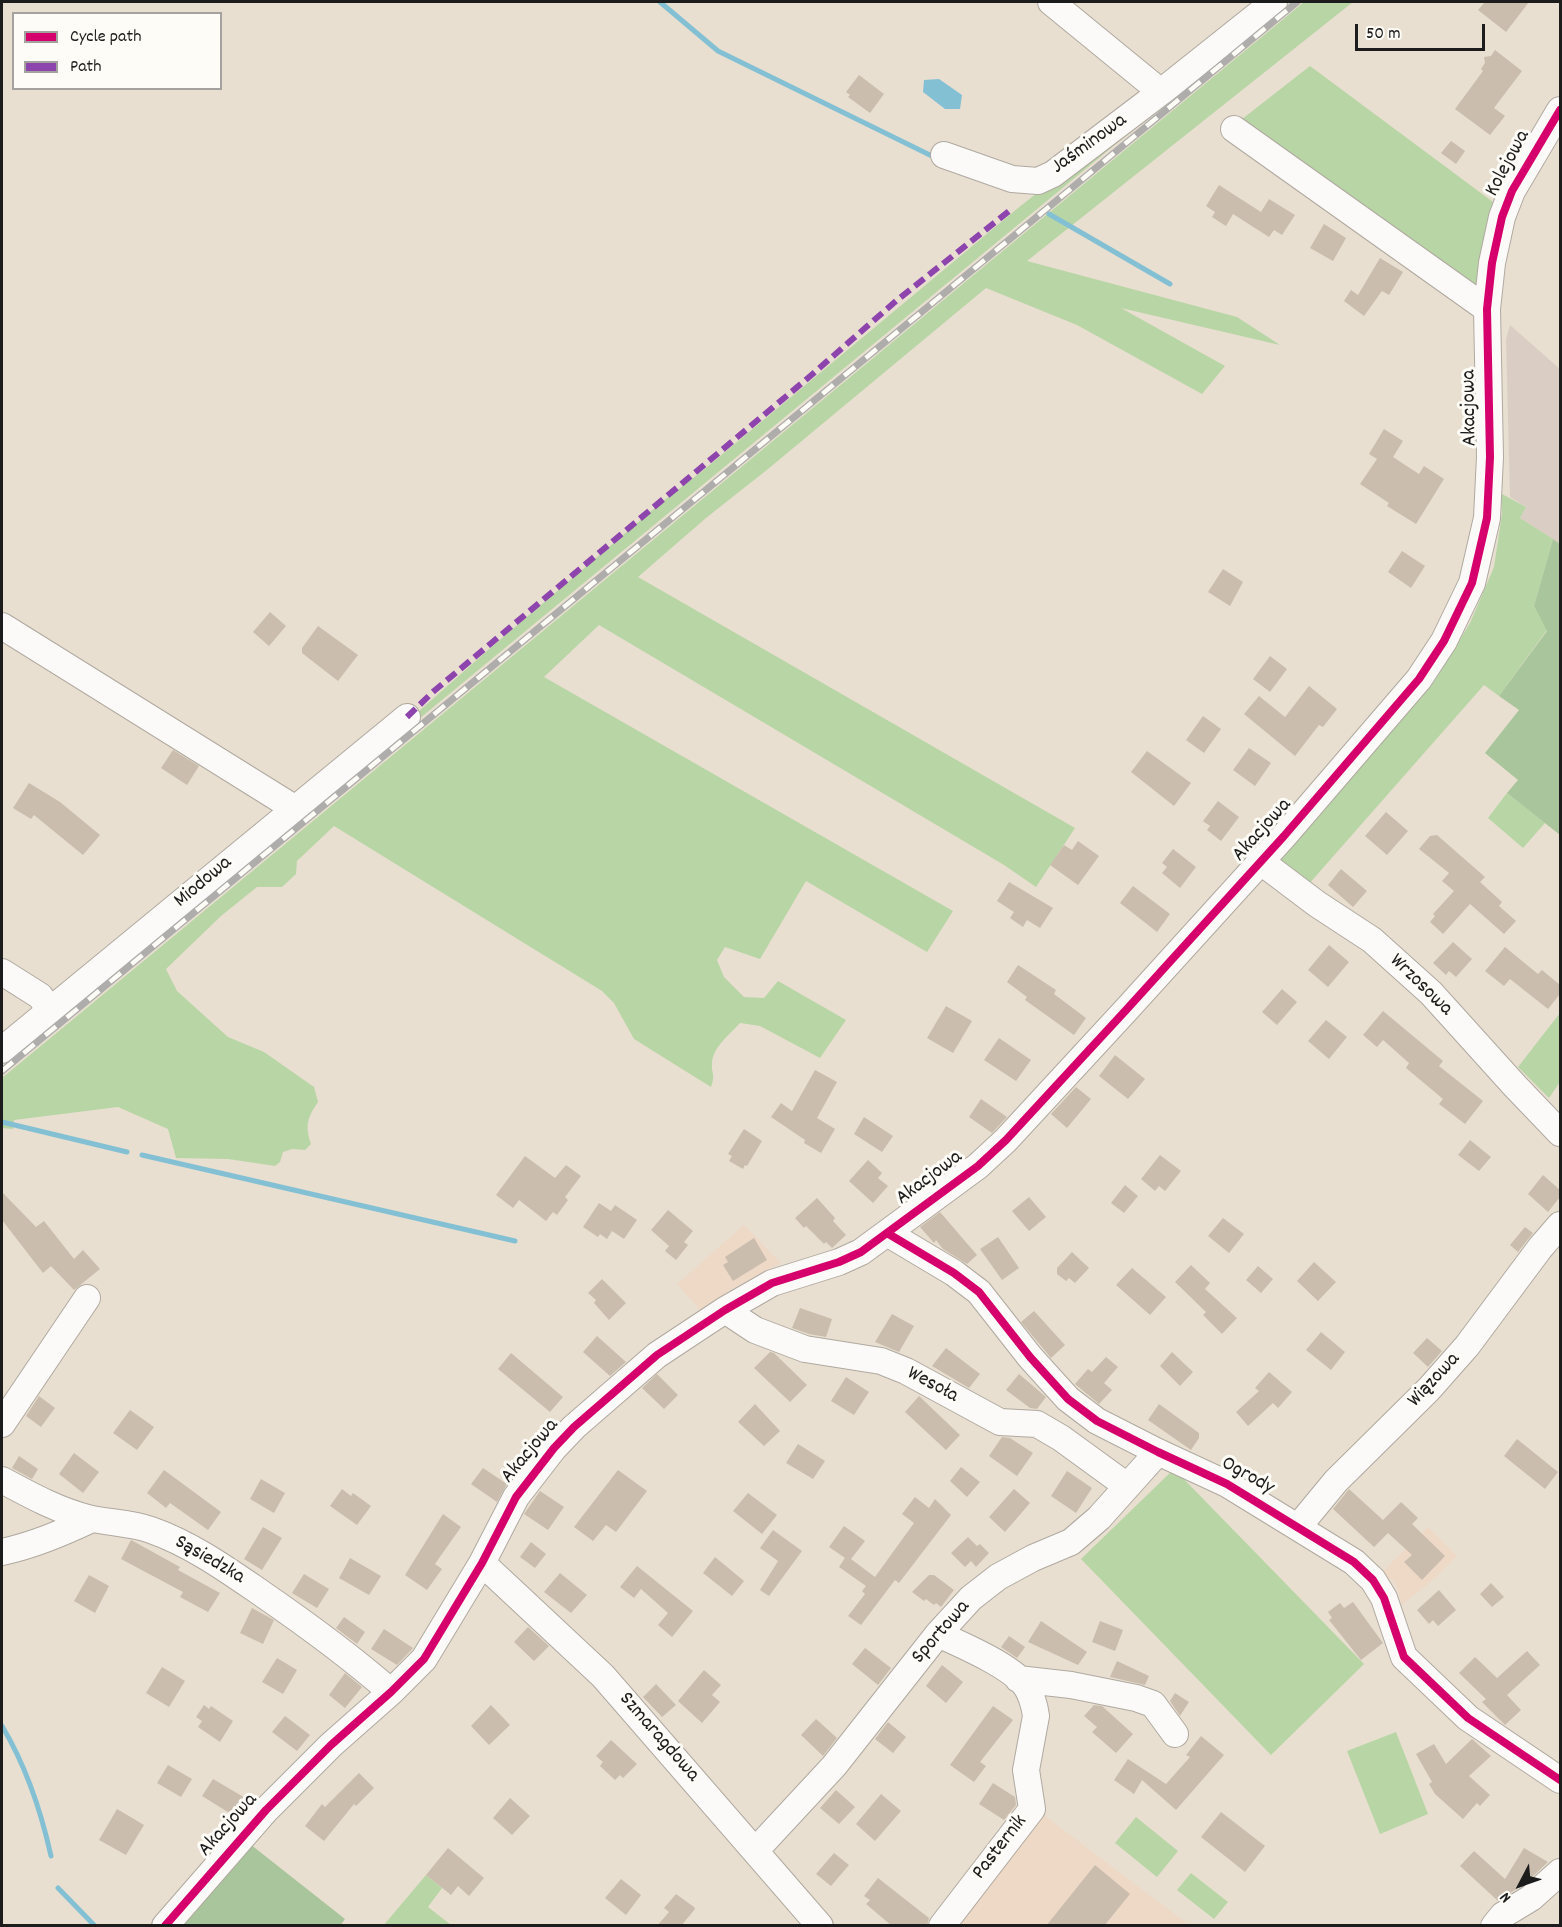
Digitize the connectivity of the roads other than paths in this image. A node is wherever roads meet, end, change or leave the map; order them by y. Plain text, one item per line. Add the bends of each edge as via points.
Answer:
1 (1051, 2) edge
2 (1274, 2) edge
3 (1161, 92) junction
4 (1560, 110) edge
5 (1234, 129) dead end
6 (944, 155) dead end
7 (1487, 309) junction
8 (2, 626) edge
9 (407, 717) dead end
10 (294, 808) junction
11 (1260, 861) junction
12 (2, 972) edge
13 (50, 1010) junction
14 (2, 1050) edge
15 (1560, 1133) edge
16 (1560, 1225) edge
17 (887, 1233) junction
18 (87, 1298) dead end
19 (725, 1310) junction
20 (2, 1424) edge
21 (1158, 1452) junction
22 (2, 1480) edge
23 (1126, 1486) junction
24 (92, 1519) junction
25 (1298, 1527) junction
26 (2, 1552) edge
27 (482, 1563) junction
28 (938, 1634) junction
29 (1018, 1679) junction
30 (391, 1692) junction
31 (1175, 1734) dead end
32 (1560, 1780) edge
33 (756, 1850) junction
34 (1560, 1872) edge
35 (165, 1926) edge
36 (820, 1926) edge
37 (942, 1926) edge
38 (1494, 1926) edge

1 - 3 street
2 - 3 street, Jaśminowa
3 - 6 street, Jaśminowa via 1053,174 1038,181 1012,179
4 - 7 street, Kolejowa via 1512,191 1502,217
5 - 7 street
7 - 11 street, Akacjowa via 1487,519 1472,583 1444,641 1419,679
8 - 10 street
9 - 10 street, Miodowa
10 - 13 street, Miodowa
11 - 15 street, Wrzosowa via 1372,940 1431,993
11 - 17 street, Akacjowa via 1006,1140 978,1166
12 - 13 street via 39,996
13 - 14 street, Miodowa
16 - 25 street, Wiązowa via 1452,1363 1336,1481
17 - 19 street, Akacjowa via 861,1252 772,1283
17 - 21 street, Ogrody via 979,1292 1068,1399 1097,1421
18 - 20 street
19 - 23 street, Wesoła via 755,1330 805,1349 881,1361 906,1371 1000,1422 1037,1424
19 - 27 street, Akacjowa via 671,1345 574,1427 516,1497
21 - 23 street, Sportowa
21 - 25 street, Ogrody via 1227,1484
22 - 24 street, Sąsiedzka via 35,1498
23 - 28 street, Sportowa via 1099,1518 1071,1542 998,1577 971,1598
24 - 26 street via 59,1535
24 - 30 street, Sąsiedzka via 149,1529 183,1543 221,1565 351,1658
25 - 32 street, Ogrody via 1354,1562 1373,1580 1384,1598 1404,1657 1468,1718
27 - 30 street, Akacjowa via 424,1659
27 - 33 street, Szmaragdowa via 603,1676
28 - 29 street, Pasternik
28 - 33 street, Sportowa via 834,1766
29 - 31 street via 1136,1698 1153,1704
29 - 37 street, Pasternik via 1025,1685 1035,1708 1026,1770 1032,1809
30 - 35 street, Akacjowa via 266,1810
33 - 36 street, Szmaragdowa
34 - 38 street

